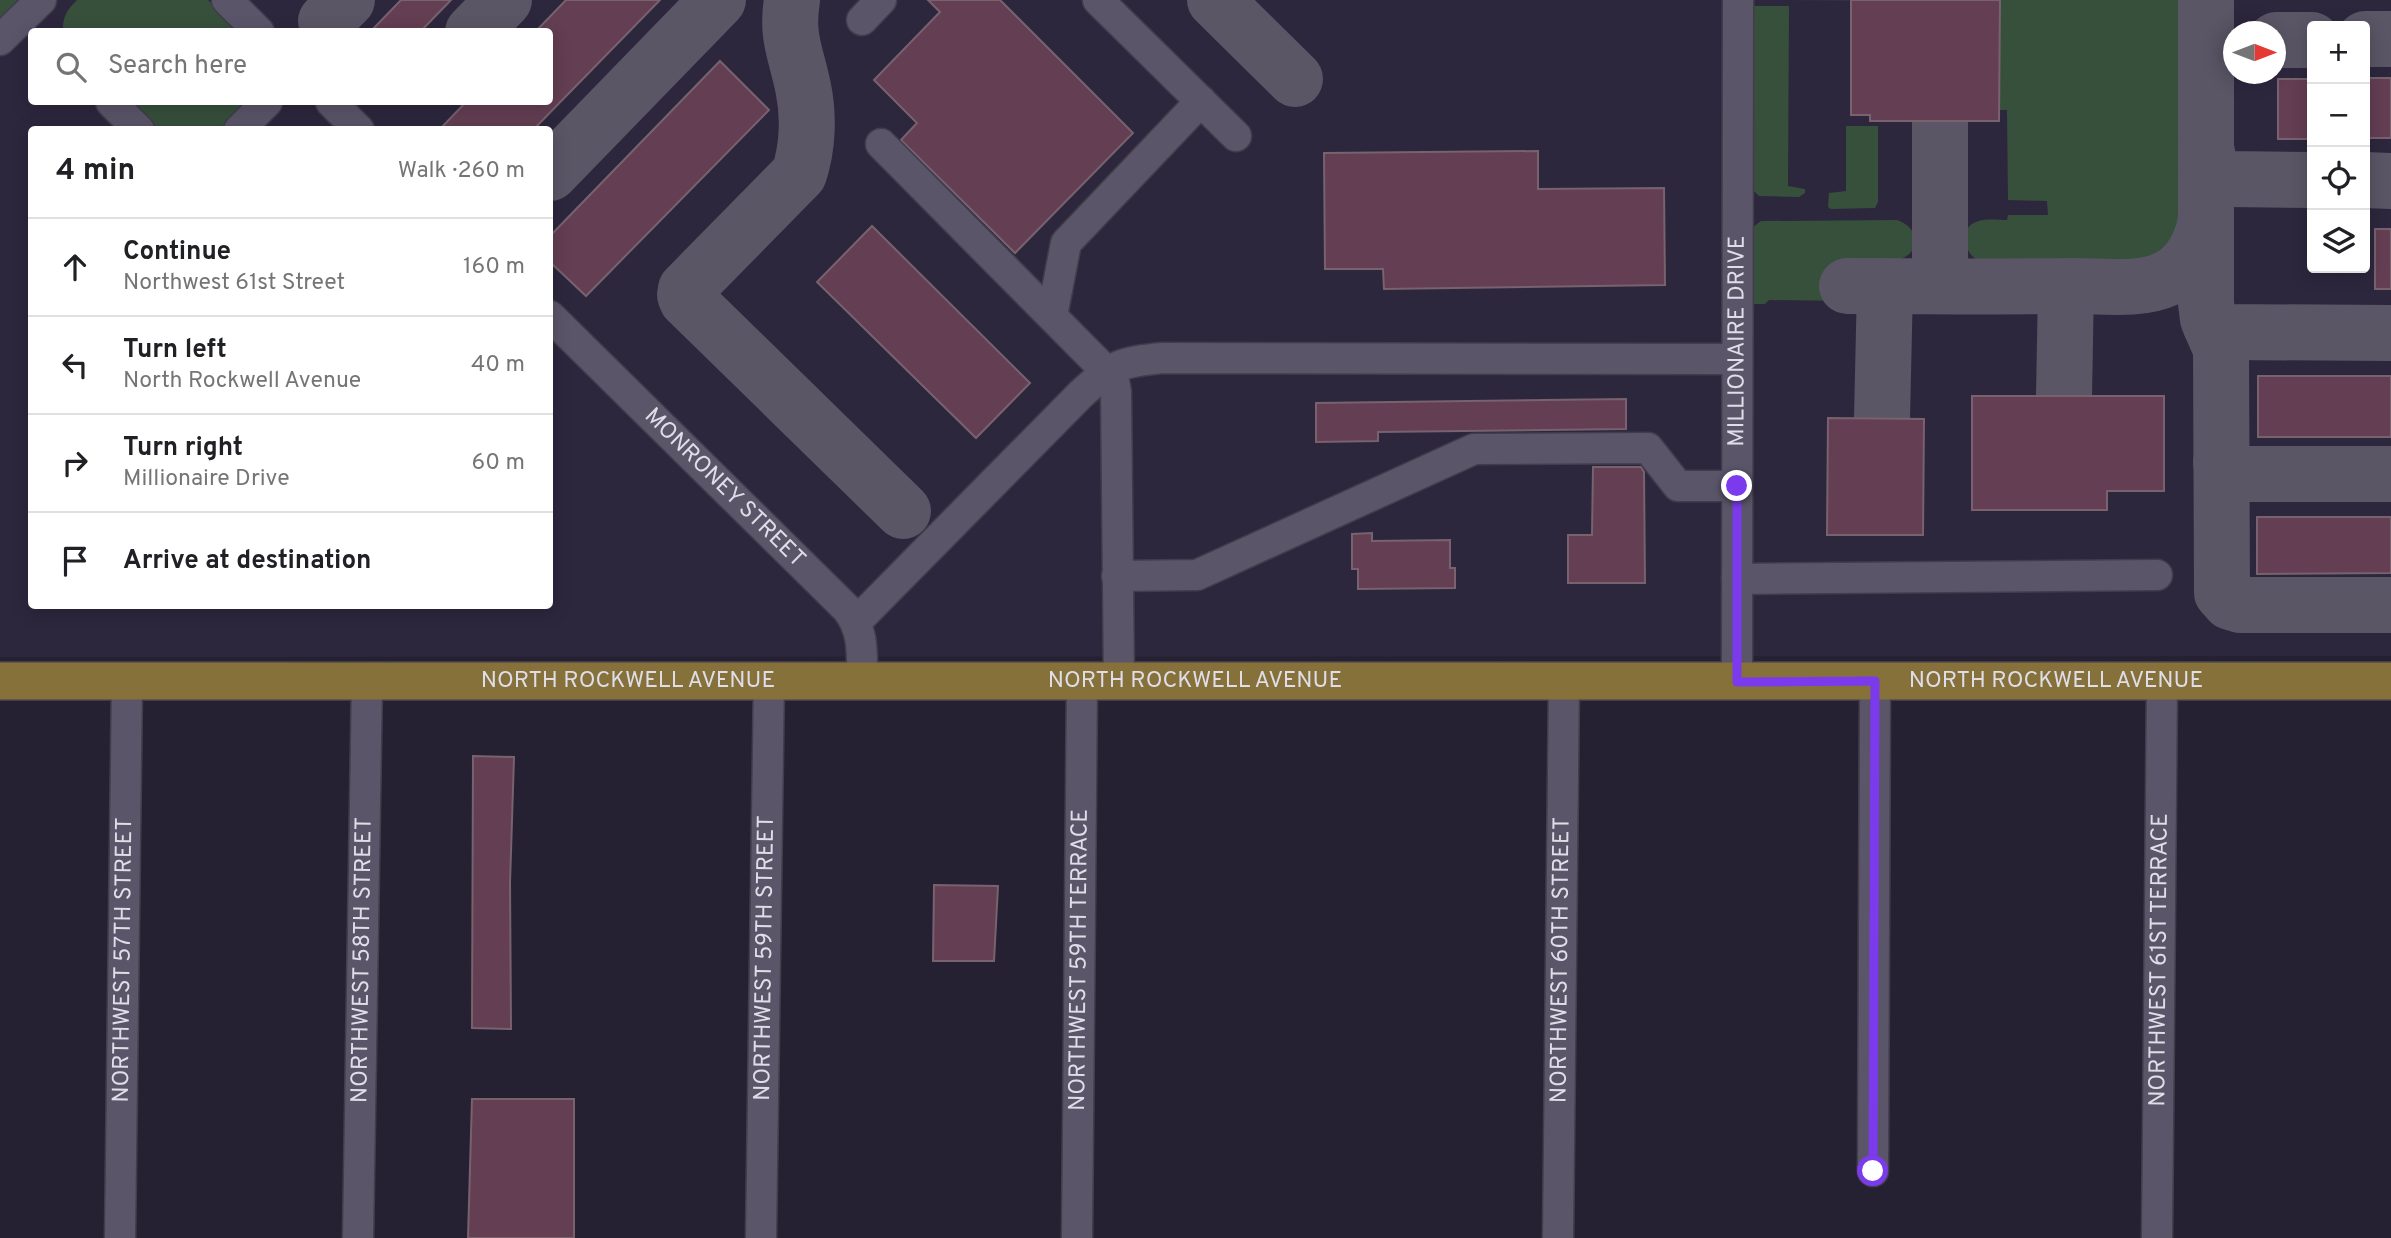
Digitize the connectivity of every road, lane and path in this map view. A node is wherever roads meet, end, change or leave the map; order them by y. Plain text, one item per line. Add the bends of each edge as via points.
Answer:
1 (227, 0) edge
2 (1098, 0) edge
3 (1738, 0) edge
4 (36, 16) edge
5 (255, 28) edge
6 (0, 40) edge
7 (1201, 102) junction
8 (114, 105) edge
9 (264, 105) edge
10 (334, 105) edge
11 (135, 126) edge
12 (243, 126) edge
13 (355, 126) edge
14 (1236, 136) dead end
15 (881, 144) dead end
16 (1052, 316) junction
17 (553, 319) edge
18 (1737, 359) junction
19 (1106, 371) junction
20 (1737, 486) junction
21 (2157, 575) dead end
22 (1117, 576) junction
23 (1737, 579) junction
24 (857, 621) junction
25 (769, 679) junction
26 (367, 680) junction
27 (862, 680) junction
28 (1082, 680) junction
29 (1119, 680) junction
30 (0, 681) edge
31 (1564, 681) junction
32 (1875, 681) junction
33 (2162, 681) junction
34 (2391, 681) edge
35 (127, 682) junction
36 (1737, 682) junction
37 (1873, 1171) dead end
38 (120, 1238) edge
39 (358, 1238) edge
40 (761, 1238) edge
41 (1077, 1238) edge
42 (1558, 1238) edge
43 (2157, 1238) edge

1 - 5 street
2 - 7 street
3 - 18 street, MILLIONAIRE DRIVE
4 - 6 street
7 - 14 street
7 - 16 street via 1066,243
8 - 11 street
9 - 12 street
10 - 13 street
15 - 16 street
16 - 19 street
17 - 24 street, MONRONEY STREET
18 - 19 street via 1163,358 1138,360
18 - 20 street, MILLIONAIRE DRIVE
19 - 22 street via 1116,392
19 - 24 street
20 - 22 street via 1678,486 1648,448 1474,449 1197,575
20 - 23 street, MILLIONAIRE DRIVE
21 - 23 street
22 - 29 street
23 - 36 street, MILLIONAIRE DRIVE
24 - 27 street via 863,646
25 - 26 main road, NORTH ROCKWELL AVENUE
25 - 27 main road, NORTH ROCKWELL AVENUE
25 - 40 street, NORTHWEST 59TH STREET
26 - 35 main road, NORTH ROCKWELL AVENUE
26 - 39 street, NORTHWEST 58TH STREET
27 - 28 main road, NORTH ROCKWELL AVENUE
28 - 29 main road, NORTH ROCKWELL AVENUE
28 - 41 street, NORTHWEST 59TH TERRACE
29 - 31 main road, NORTH ROCKWELL AVENUE
30 - 35 main road, NORTH ROCKWELL AVENUE
31 - 36 main road, NORTH ROCKWELL AVENUE
31 - 42 street, NORTHWEST 60TH STREET
32 - 33 main road, NORTH ROCKWELL AVENUE
32 - 36 main road, NORTH ROCKWELL AVENUE
32 - 37 street
33 - 34 main road, NORTH ROCKWELL AVENUE
33 - 43 street, NORTHWEST 61ST TERRACE
35 - 38 street, NORTHWEST 57TH STREET

